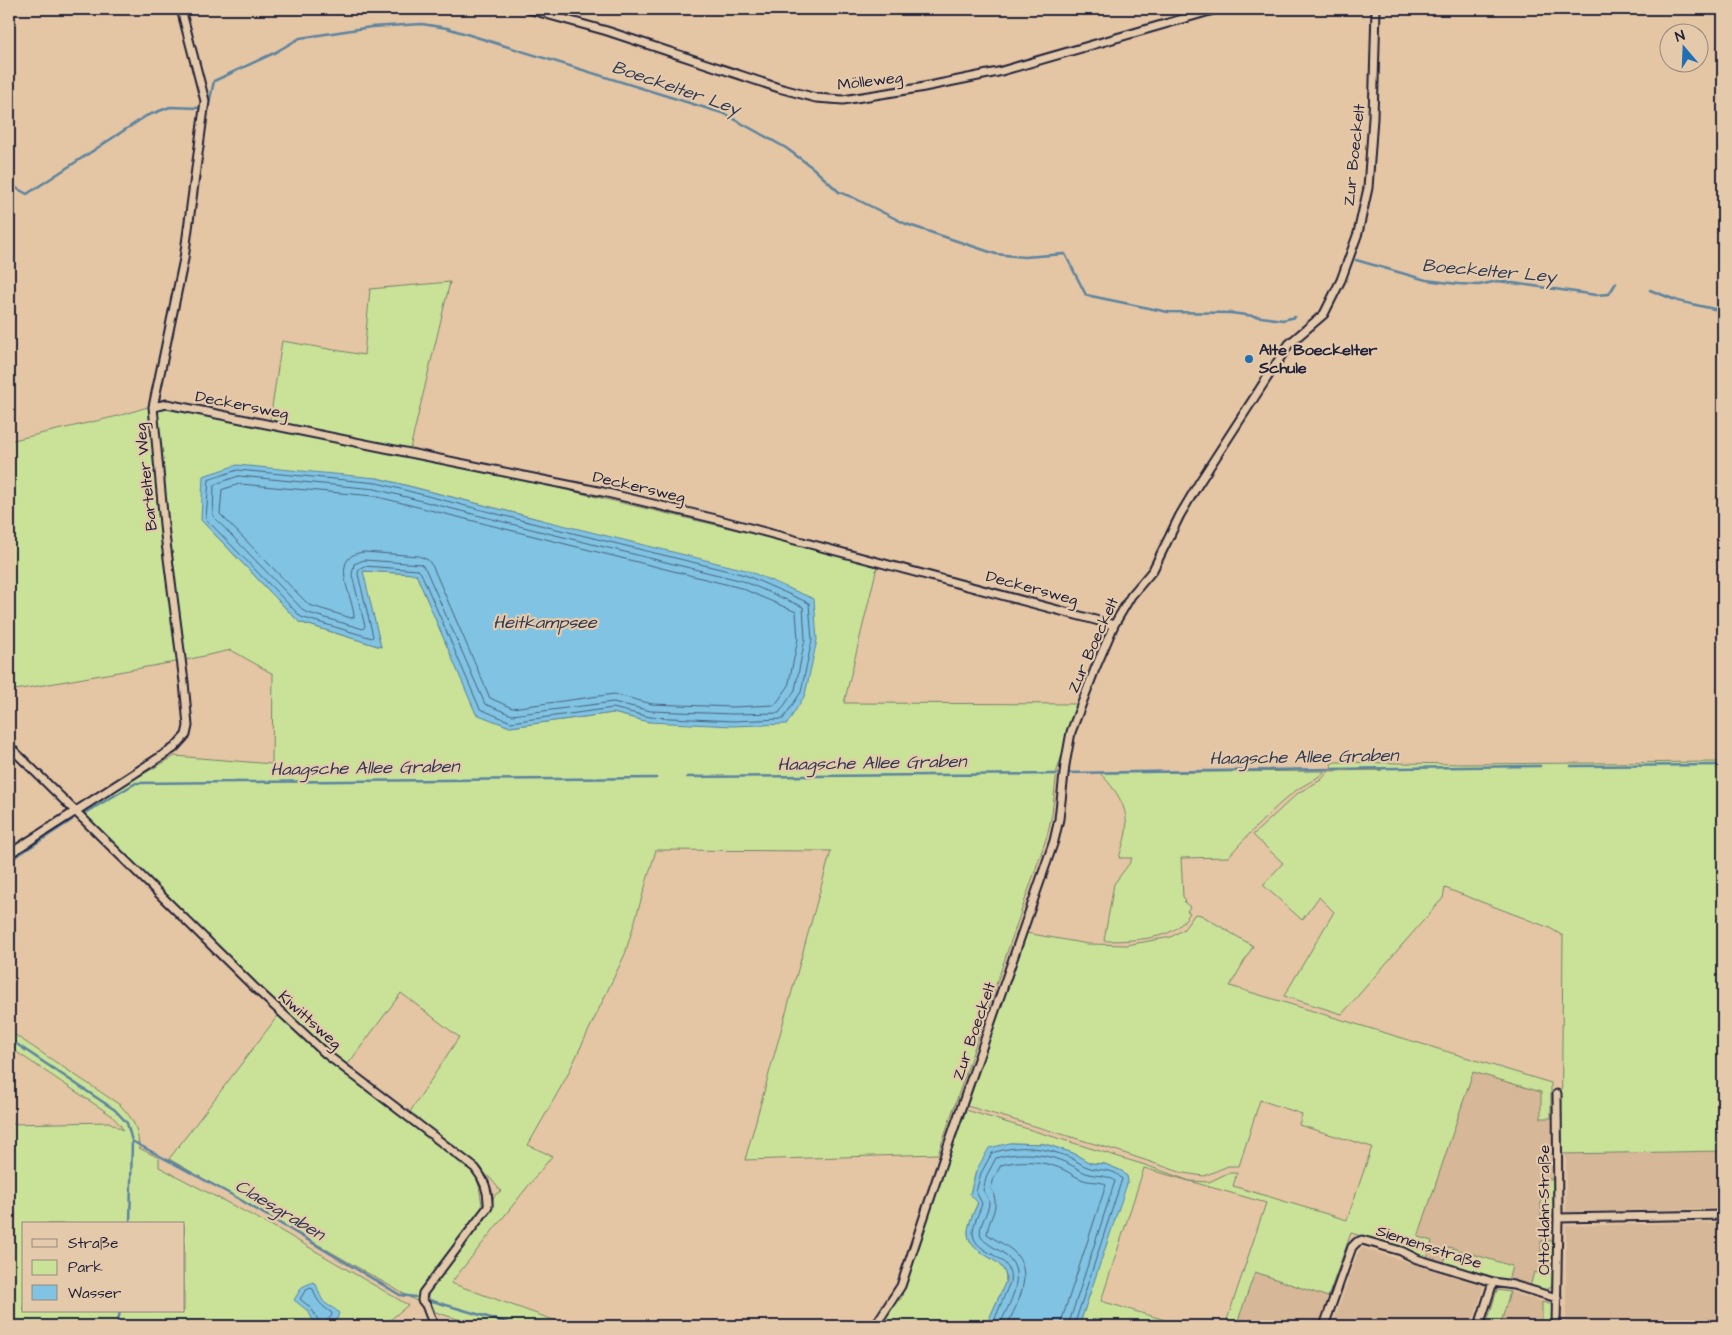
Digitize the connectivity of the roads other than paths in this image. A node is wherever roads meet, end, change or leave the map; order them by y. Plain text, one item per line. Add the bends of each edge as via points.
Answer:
1 (181, 9) edge
2 (528, 9) edge
3 (1217, 9) edge
4 (1376, 9) edge
5 (152, 407) junction
6 (1114, 625) junction
7 (9, 746) edge
8 (76, 812) junction
9 (9, 854) edge
10 (1557, 1094) dead end
11 (1723, 1215) edge
12 (1558, 1218) junction
13 (1493, 1282) junction
14 (1557, 1298) junction
15 (434, 1326) edge
16 (875, 1326) edge
17 (1324, 1326) edge
18 (1479, 1326) edge
19 (1556, 1326) edge

1 - 5 street, Bartelter Weg via 205,101 184,259
2 - 3 street, Mölleweg via 607,31 785,90 816,98 843,100 998,72
4 - 6 street, Zur Boeckelt via 1368,188 1358,233 1341,280 1324,314 1289,344 1190,499 1153,570 1131,596
5 - 6 street, Deckersweg via 167,404 603,492
5 - 8 street, Bartelter Weg via 188,726 186,735 174,748
6 - 16 street, Zur Boeckelt via 1071,732 1054,841 901,1286
7 - 8 street, Kiwittsweg
8 - 9 street, Bartelter Weg
8 - 15 street, Kiwittsweg via 326,1054 475,1168 483,1178 488,1207 423,1293 422,1300
10 - 12 street, Otto-Hahn-Straße
11 - 12 street
12 - 14 street, Otto-Hahn-Straße
13 - 14 street, Siemensstraße
13 - 17 street, Siemensstraße via 1362,1240 1352,1247
13 - 18 street, Siemensstraße
14 - 19 street, Otto-Hahn-Straße

